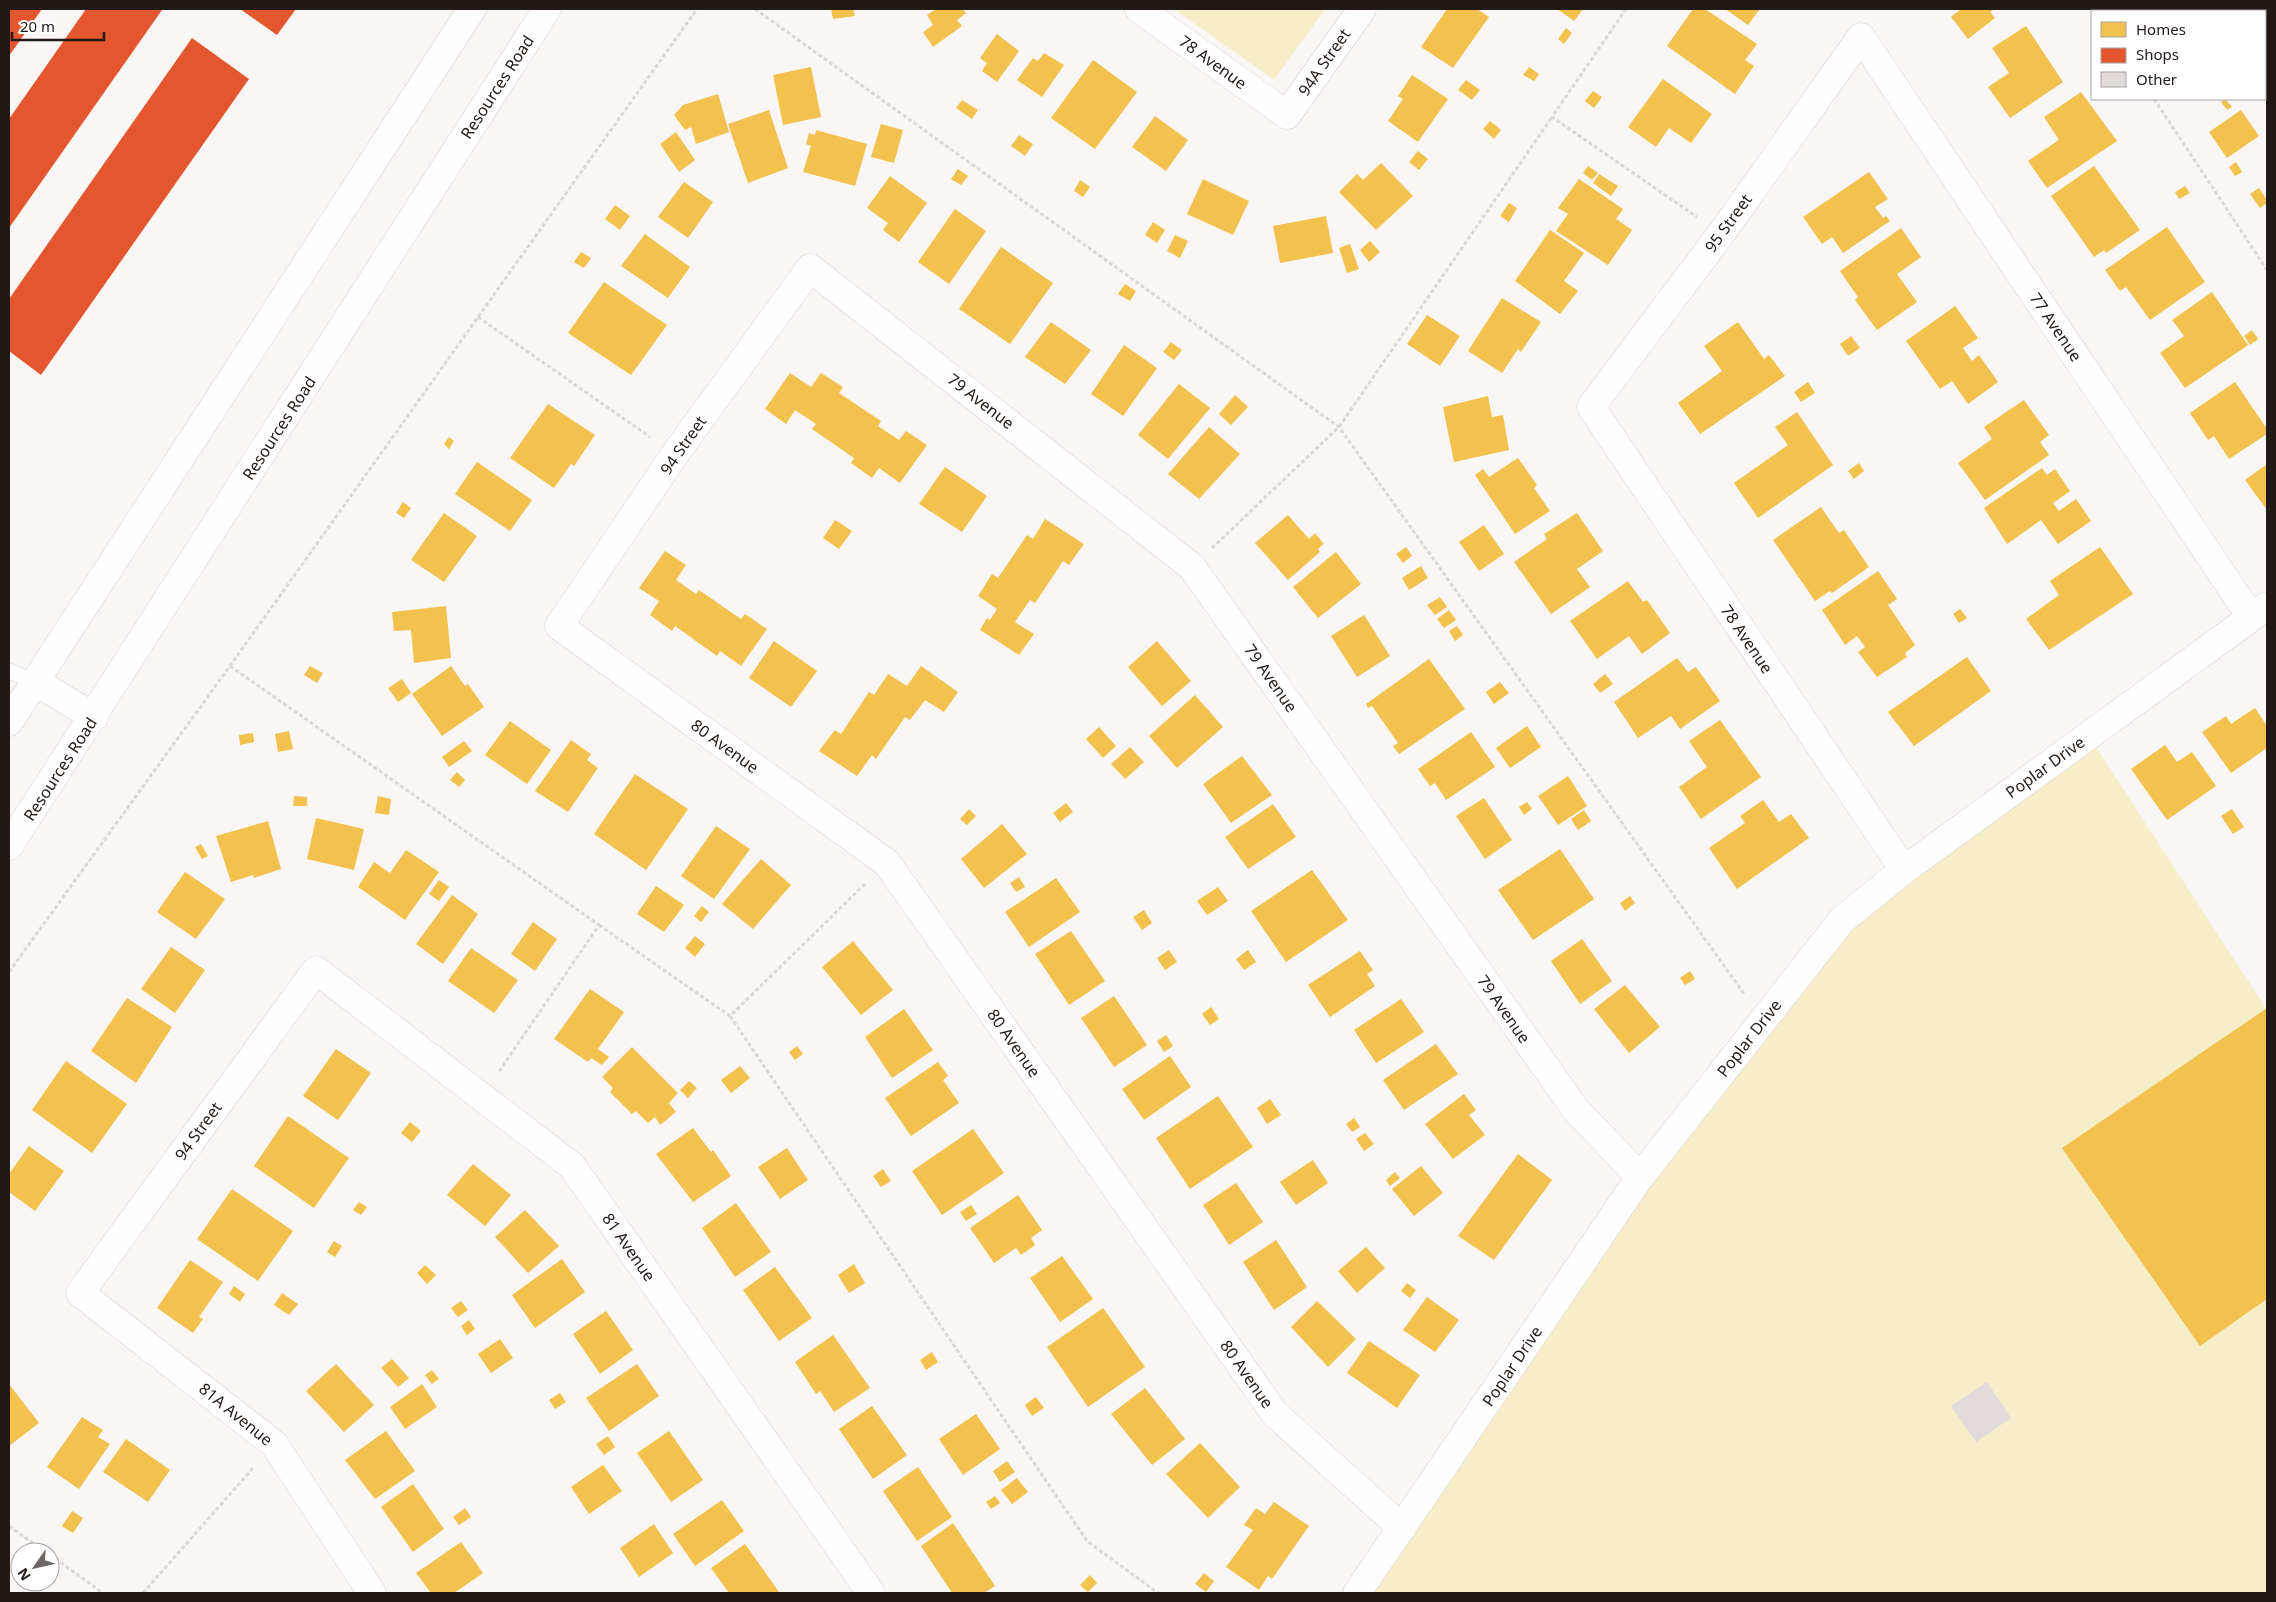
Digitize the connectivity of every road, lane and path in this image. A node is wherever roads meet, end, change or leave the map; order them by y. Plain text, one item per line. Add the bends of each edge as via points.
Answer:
1 (472, 9) edge
2 (547, 9) edge
3 (697, 9) edge
4 (755, 9) edge
5 (1139, 9) edge
6 (1362, 9) edge
7 (1626, 9) edge
8 (1861, 37) joint
9 (2155, 100) edge
10 (1287, 115) joint
11 (1552, 117) junction
12 (1721, 234) junction
13 (810, 268) joint
14 (2267, 270) edge
15 (478, 317) junction
16 (1591, 407) joint
17 (1339, 428) junction
18 (676, 454) junction
19 (1192, 567) junction
20 (2259, 611) edge
21 (559, 626) joint
22 (230, 666) junction
23 (9, 670) edge
24 (36, 682) junction
25 (94, 717) junction
26 (9, 722) edge
27 (9, 846) edge
28 (887, 863) junction
29 (1904, 870) junction
30 (598, 925) junction
31 (316, 970) joint
32 (9, 972) edge
33 (730, 1016) junction
34 (1763, 1020) junction
35 (482, 1097) junction
36 (1640, 1177) junction
37 (80, 1293) joint
38 (274, 1444) junction
39 (9, 1526) edge
40 (1402, 1528) junction
41 (31, 1542) edge
42 (60, 1562) edge
43 (103, 1593) edge
44 (143, 1593) edge
45 (372, 1593) edge
46 (871, 1593) edge
47 (1158, 1593) edge
48 (1357, 1593) edge

1 - 24 street
2 - 25 street, Resources Road
3 - 15 path
4 - 17 path
5 - 10 street, 78 Avenue
6 - 10 street, 94A Street
7 - 11 path
8 - 12 street, 95 Street
8 - 20 street, 77 Avenue
9 - 14 path
11 - 12 path
11 - 17 path
12 - 16 street, 95 Street
13 - 18 street, 94 Street
13 - 19 street, 79 Avenue
15 - 18 path
15 - 22 path
16 - 29 street, 78 Avenue
17 - 19 path
17 - 34 path
18 - 21 street, 94 Street
19 - 36 street, 79 Avenue via 1576,1110
20 - 29 street, Poplar Drive
21 - 28 street, 80 Avenue
22 - 30 path
22 - 32 path
23 - 24 lane
24 - 25 street
24 - 26 street
25 - 27 street, Resources Road
28 - 33 path
28 - 40 street, 80 Avenue via 1276,1414
29 - 34 street, Poplar Drive via 1842,920
30 - 33 path
30 - 35 path
31 - 35 street, 81 Avenue
31 - 37 street, 94 Street
33 - 47 path via 1087,1541
34 - 36 street, Poplar Drive
35 - 46 street, 81 Avenue via 572,1166
36 - 40 street, Poplar Drive
37 - 38 street, 81A Avenue
38 - 44 path
38 - 45 street, 81A Avenue
39 - 41 path
40 - 48 street, Poplar Drive
42 - 43 path

